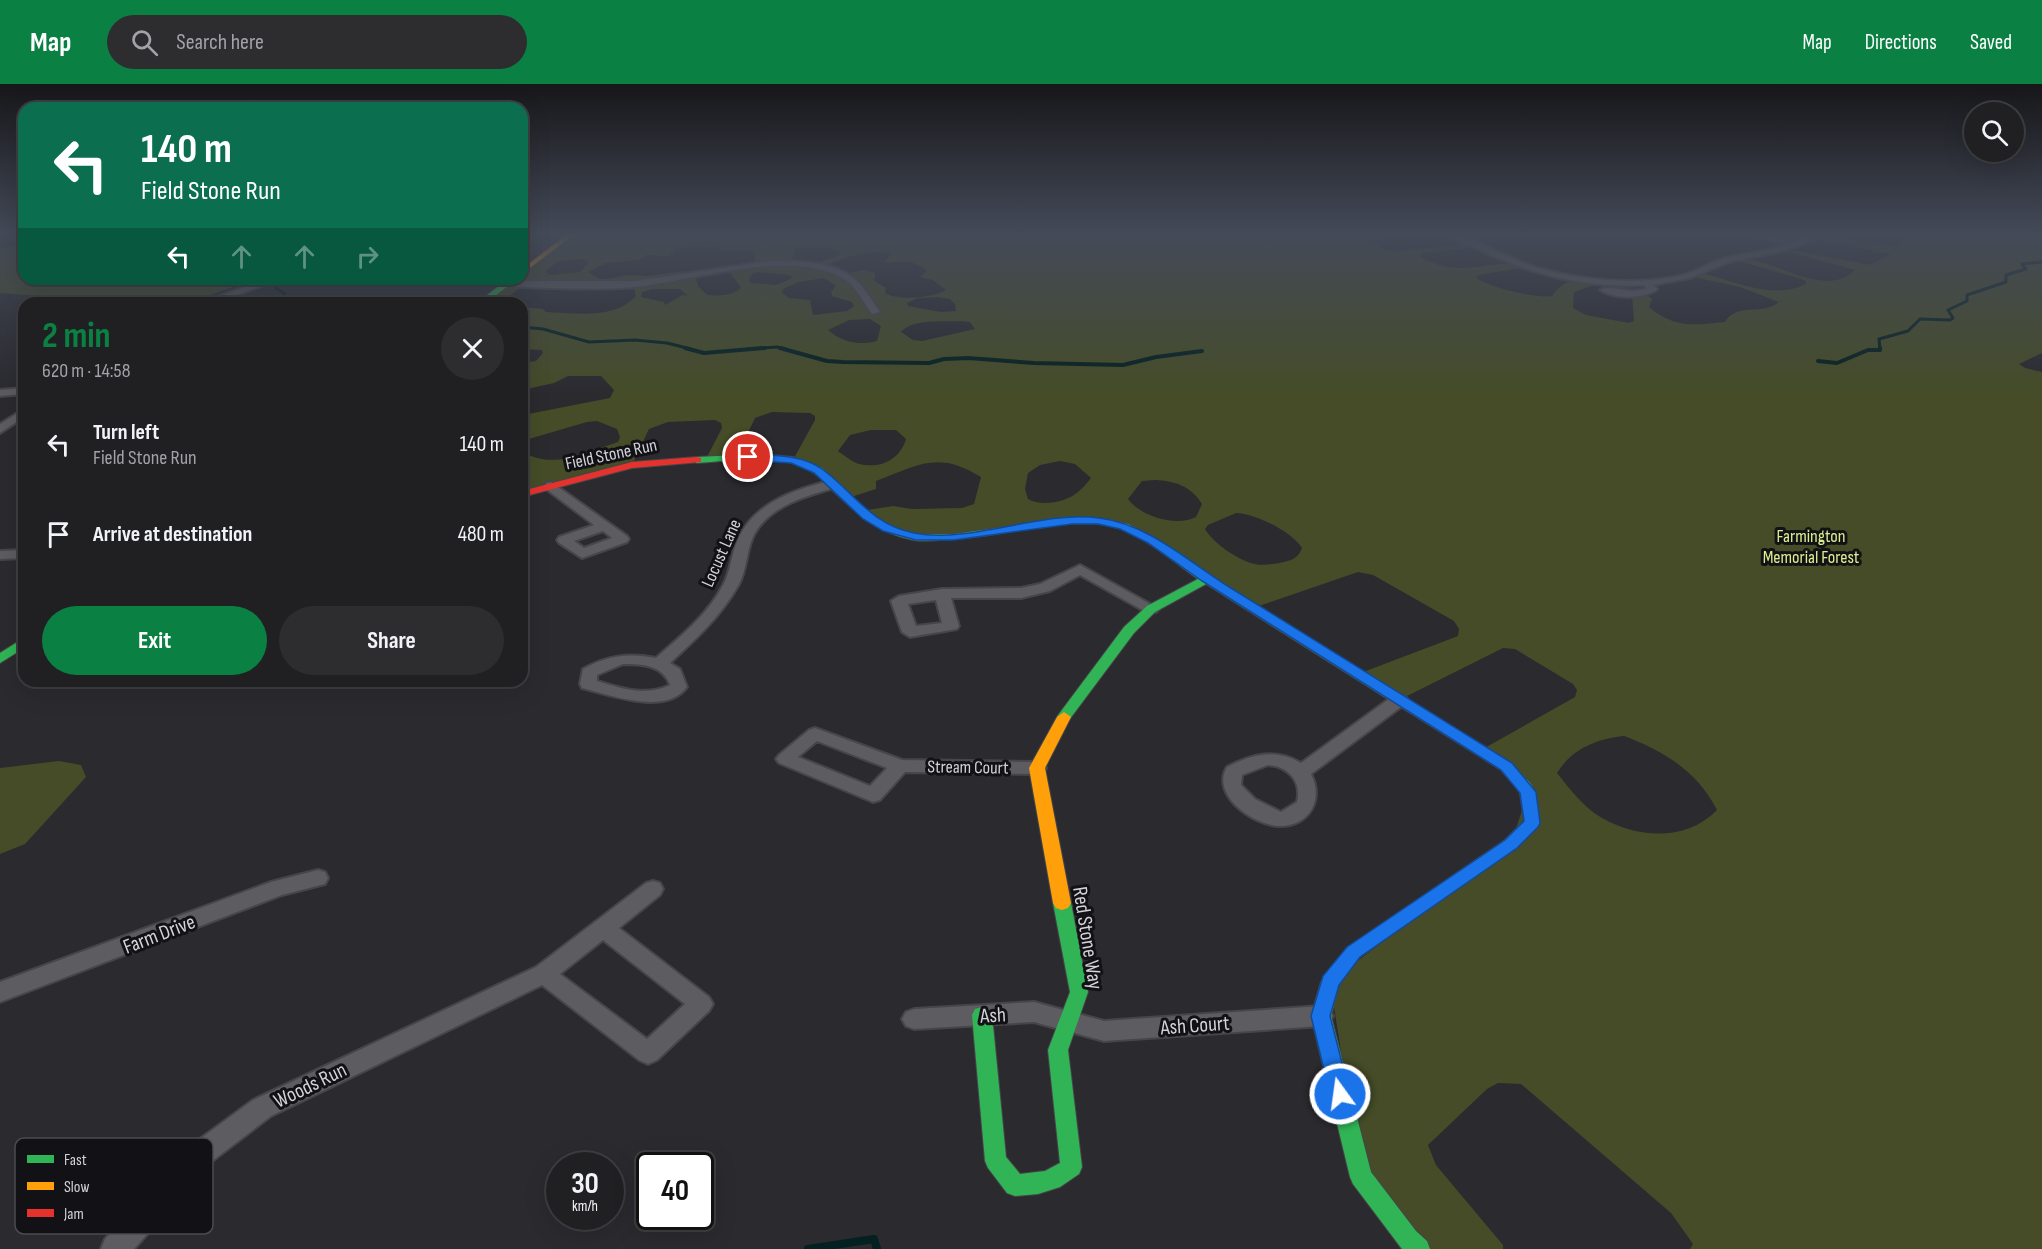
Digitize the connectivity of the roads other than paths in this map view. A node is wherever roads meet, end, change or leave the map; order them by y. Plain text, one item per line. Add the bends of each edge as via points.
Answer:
1 (252, 287) edge
2 (502, 287) edge
3 (855, 287) edge
4 (1598, 287) edge
5 (1651, 287) edge
6 (224, 297) edge
7 (489, 297) edge
8 (875, 312) dead end
9 (18, 392) edge
10 (0, 395) edge
11 (18, 397) edge
12 (18, 416) edge
13 (0, 429) edge
14 (833, 484) junction
15 (551, 486) junction
16 (528, 492) edge
17 (604, 525) dead end
18 (18, 554) edge
19 (0, 555) edge
20 (1206, 579) junction
21 (942, 594) dead end
22 (1151, 609) junction
23 (18, 646) edge
24 (0, 659) edge
25 (660, 663) junction
26 (1399, 700) junction
27 (900, 766) junction
28 (1037, 768) junction
29 (1301, 772) dead end
30 (318, 878) dead end
31 (653, 889) dead end
32 (604, 928) junction
33 (544, 974) junction
34 (0, 992) edge
35 (982, 1015) junction
36 (1321, 1016) junction
37 (914, 1019) dead end
38 (1070, 1022) junction
39 (213, 1145) edge
40 (128, 1234) edge
41 (114, 1249) edge
42 (1419, 1249) edge

1 - 6 street
2 - 7 street
3 - 8 street
4 - 5 street via 1627,294 1650,291
9 - 10 street
10 - 11 street
12 - 13 street
14 - 15 street, Field Stone Run via 818,470 793,460 760,457 632,465
14 - 20 street, Field Stone Run via 867,517 887,529 916,537 954,537 1072,521 1124,526
14 - 25 street, Locust Lane via 797,495 758,519 746,535 738,569 722,599
15 - 16 street, Field Stone Run
15 - 17 street
18 - 19 street
20 - 22 street
20 - 26 street, Field Stone Run
21 - 22 street via 1021,593 1045,588 1080,569
22 - 28 street via 1129,630 1066,714
23 - 24 street
25 - 25 street via 628,657 606,662 589,673 588,684 644,698 664,696 679,687 674,673
26 - 29 street
26 - 36 street, Field Stone Run via 1506,766 1528,792 1532,823 1511,844 1354,952 1330,982
27 - 27 street, Stream Court via 815,734 785,759 873,795
27 - 28 street, Stream Court
28 - 38 street, Red Stone Way via 1079,992
30 - 34 street, Farm Drive via 278,888
31 - 32 street, Woods Run
32 - 33 street, Woods Run
32 - 33 street via 700,1004 648,1053
33 - 39 street, Woods Run via 262,1108
35 - 37 street, Ash
35 - 38 street, Ash via 1034,1012
35 - 38 street, Red Stone Way via 996,1161 1016,1185 1044,1186 1061,1178 1071,1167 1058,1050
36 - 38 street, Ash Court via 1104,1030
36 - 42 street, Field Stone Run via 1361,1177 1407,1239
40 - 41 street, Woods Run

